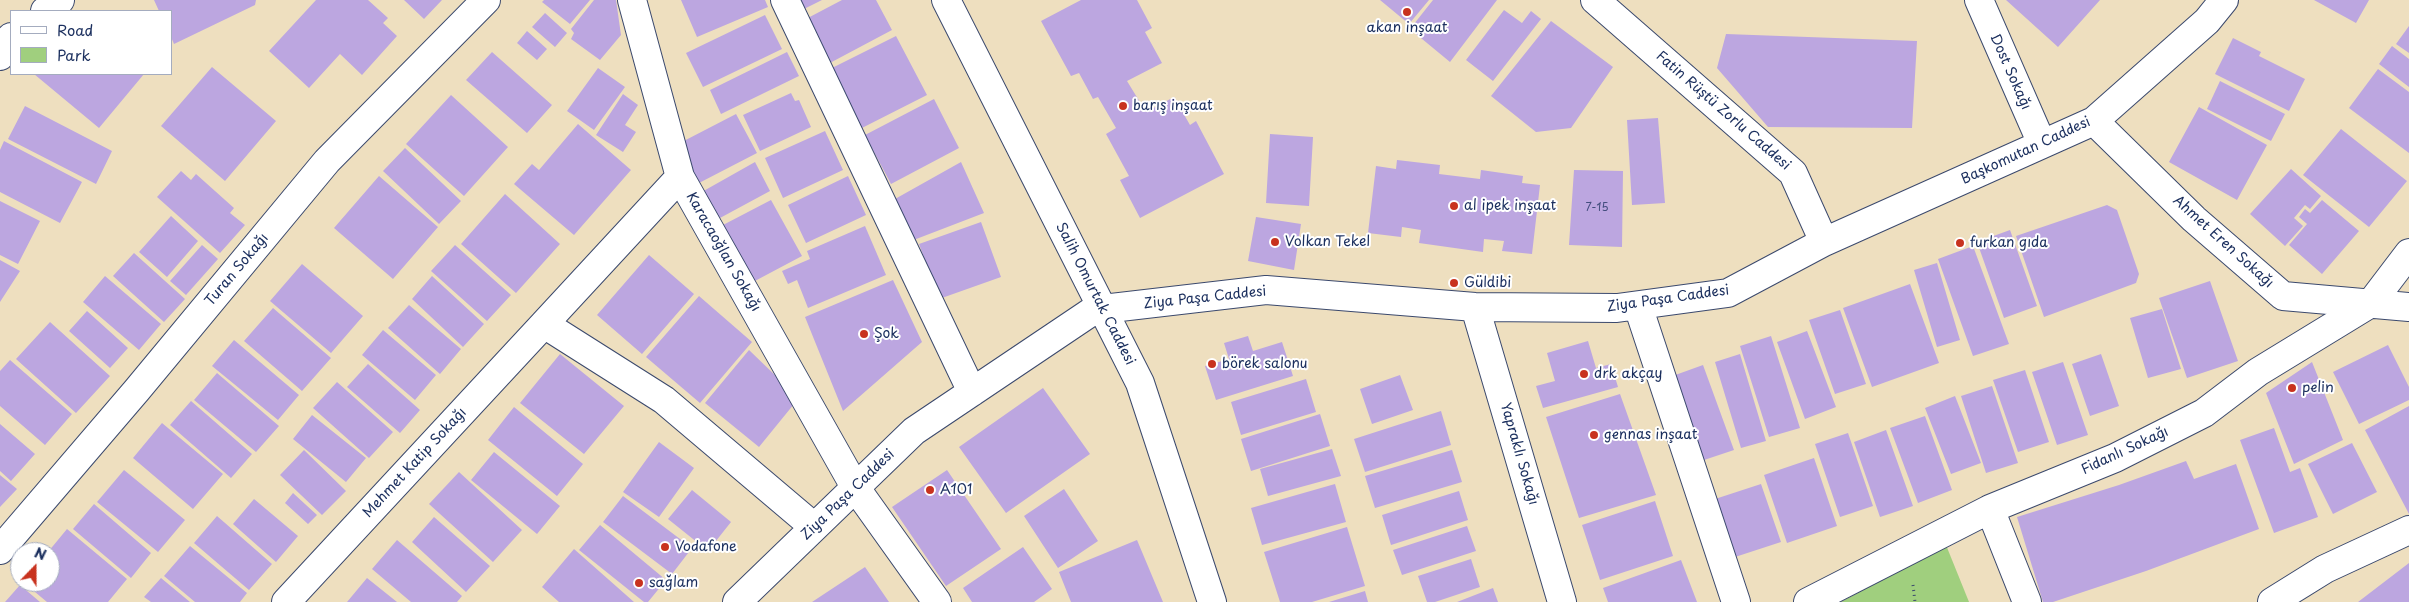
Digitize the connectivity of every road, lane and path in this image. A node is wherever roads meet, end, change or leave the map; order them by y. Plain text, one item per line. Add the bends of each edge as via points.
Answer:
1 (60, 0) edge
2 (486, 0) edge
3 (632, 0) edge
4 (785, 0) edge
5 (946, 0) edge
6 (1595, 0) edge
7 (1979, 0) edge
8 (2224, 0) edge
9 (46, 10) edge
10 (10, 39) edge
11 (0, 56) edge
12 (2094, 120) junction
13 (2042, 144) junction
14 (680, 177) junction
15 (1824, 242) junction
16 (2409, 253) edge
17 (2371, 303) junction
18 (1638, 306) junction
19 (1476, 307) junction
20 (2409, 307) edge
21 (1101, 309) junction
22 (544, 324) junction
23 (972, 392) junction
24 (856, 487) junction
25 (1990, 509) junction
26 (814, 528) junction
27 (2409, 530) edge
28 (0, 550) edge
29 (740, 601) edge
30 (286, 602) edge
31 (937, 602) edge
32 (1212, 602) edge
33 (1562, 602) edge
34 (1736, 602) edge
35 (1808, 602) edge
36 (2027, 602) edge
37 (2272, 602) edge

1 - 9 street
2 - 28 street, Turan Sokağı via 327,161
3 - 14 street, Karacaoğlan Sokağı
4 - 23 street
5 - 21 street, Salih Omurtak Caddesi
6 - 15 street, Fatin Rüştü Zorlu Caddesi via 1793,173
7 - 13 street, Dost Sokağı
8 - 12 street, Başkomutan Caddesi via 2207,21
10 - 11 street
12 - 13 street, Başkomutan Caddesi
12 - 17 street, Ahmet Eren Sokağı via 2194,219 2283,296
13 - 15 street, Başkomutan Caddesi
14 - 22 street, Mehmet Katip Sokağı
14 - 24 street, Karacaoğlan Sokağı
15 - 18 street, Ziya Paşa Caddesi via 1728,293
16 - 17 street, Fidanlı Sokağı
17 - 20 street, Ahmet Eren Sokağı
17 - 25 street, Fidanlı Sokağı via 2258,372 2204,413 2115,458
18 - 19 street, Ziya Paşa Caddesi
18 - 34 street
19 - 21 street, Ziya Paşa Caddesi via 1266,290
19 - 33 street, Yapraklı Sokağı
21 - 23 street, Ziya Paşa Caddesi via 1094,310
21 - 32 street, Salih Omurtak Caddesi via 1140,383
22 - 26 street via 664,400
22 - 30 street, Mehmet Katip Sokağı
23 - 24 street, Ziya Paşa Caddesi via 914,431
24 - 26 street, Ziya Paşa Caddesi
24 - 31 street, Karacaoğlan Sokağı
25 - 35 street, Fidanlı Sokağı
25 - 36 street
26 - 29 street, Ziya Paşa Caddesi
27 - 37 street via 2325,569

